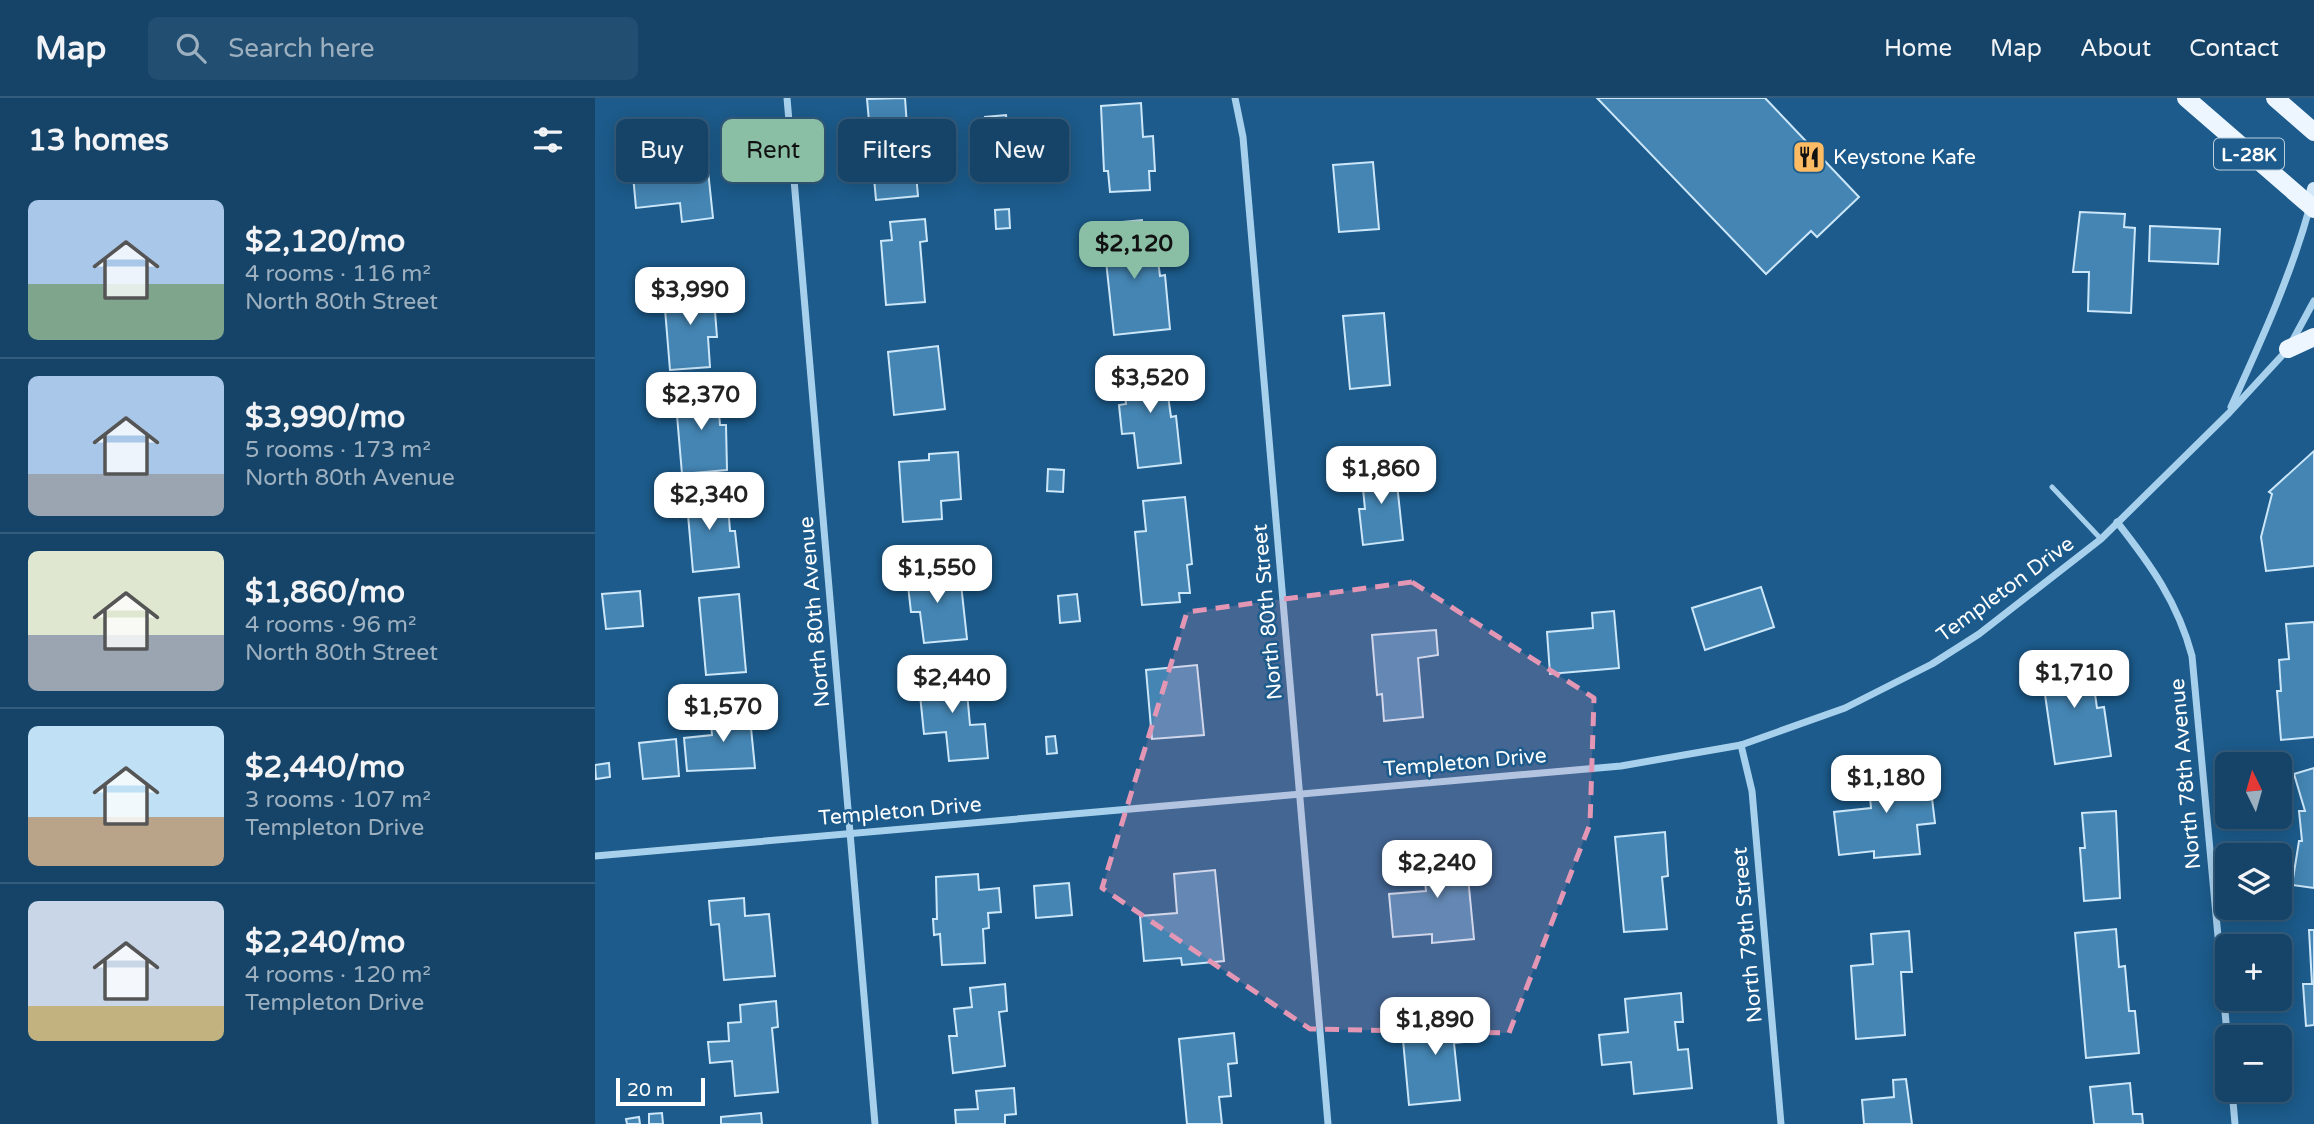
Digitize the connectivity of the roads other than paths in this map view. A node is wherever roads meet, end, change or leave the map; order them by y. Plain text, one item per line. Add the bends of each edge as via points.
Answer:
1 (787, 98) edge
2 (1235, 98) edge
3 (2186, 98) edge
4 (2275, 98) edge
5 (2314, 132) edge
6 (2313, 201) edge
7 (2314, 301) edge
8 (2314, 337) edge
9 (2288, 349) junction
10 (2229, 413) junction
11 (2052, 487) dead end
12 (2117, 522) junction
13 (2101, 539) junction
14 (1741, 745) junction
15 (1300, 794) junction
16 (850, 832) junction
17 (595, 856) edge
18 (2226, 1025) edge
19 (2233, 1102) edge
20 (875, 1124) edge
21 (1328, 1124) edge
22 (1781, 1124) edge
23 (2235, 1124) edge

1 - 16 street, North 80th Avenue
2 - 15 street, North 80th Street via 1243,137
3 - 6 main road, L-28K
4 - 5 main road, L-28K
6 - 10 street, Templeton Drive via 2272,317
7 - 9 street, Templeton Drive
8 - 9 main road
9 - 10 street, Templeton Drive
10 - 12 street, Templeton Drive
11 - 13 lane
12 - 13 street, Templeton Drive
12 - 18 street, North 78th Avenue via 2171,596 2192,656
13 - 14 street, Templeton Drive via 2030,597 1932,664 1845,708
14 - 15 street, Templeton Drive via 1621,766
14 - 22 street, North 79th Street via 1752,791
15 - 16 street, Templeton Drive
15 - 21 street, North 80th Street
16 - 17 street, Templeton Drive
16 - 20 street, North 80th Avenue
19 - 23 street

